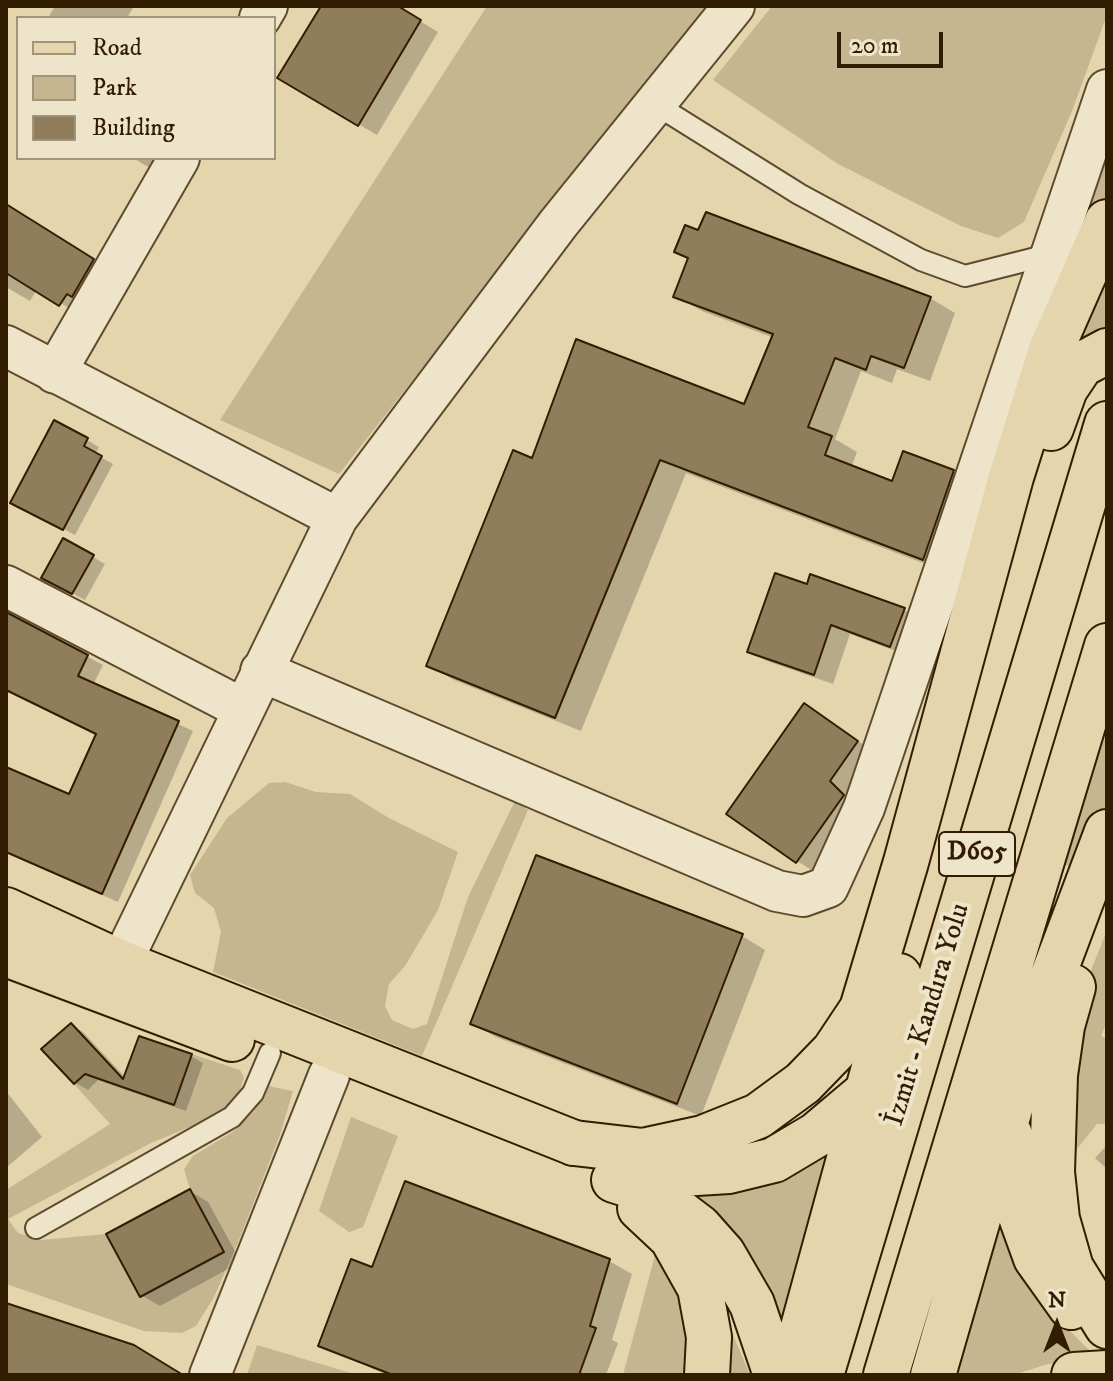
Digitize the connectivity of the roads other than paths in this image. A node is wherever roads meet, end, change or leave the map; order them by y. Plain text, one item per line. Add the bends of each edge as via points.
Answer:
1 (734, 6) edge
2 (1107, 90) edge
3 (655, 104) junction
4 (178, 160) edge
5 (1107, 222) edge
6 (1048, 255) junction
7 (6, 346) edge
8 (1107, 351) edge
9 (55, 373) junction
10 (1107, 424) edge
11 (337, 518) junction
12 (6, 586) edge
13 (1107, 646) edge
14 (261, 671) junction
15 (243, 709) junction
16 (1107, 832) edge
17 (1107, 886) edge
18 (6, 910) edge
19 (6, 954) edge
20 (121, 963) junction
21 (270, 1053) junction
22 (329, 1075) junction
23 (867, 1092) junction
24 (1010, 1103) junction
25 (570, 1154) junction
26 (36, 1228) dead end
27 (1107, 1326) edge
28 (1107, 1343) edge
29 (1107, 1373) edge
30 (210, 1375) edge
31 (707, 1375) edge
32 (776, 1375) edge
33 (790, 1375) edge
34 (821, 1375) edge
35 (886, 1375) edge
36 (933, 1375) edge
37 (1074, 1375) edge

1 - 3 street
2 - 6 street
3 - 6 lane via 799,194 921,260 965,276
3 - 11 street
4 - 9 street
5 - 25 main road via 1051,350 1015,462 862,1009 834,1051 803,1083 758,1116 703,1138 643,1151
6 - 14 street via 869,793 828,887 803,896 777,891
7 - 9 street
8 - 23 main road via 1081,365 1065,389 1040,466
9 - 11 street
10 - 34 main road, İzmit - Kandıra Yolu / D605
11 - 14 street
12 - 15 street
13 - 35 main road, D605
14 - 15 street
15 - 20 street
16 - 24 main road via 1060,951
17 - 27 main road via 1062,1026 1052,1123 1057,1219 1071,1268
18 - 20 main road
19 - 21 main road
20 - 25 main road
21 - 22 main road
21 - 26 lane via 253,1093 232,1117
22 - 25 main road
22 - 30 street
23 - 25 main road via 816,1135 774,1160 729,1171 680,1174
23 - 33 main road
24 - 28 main road via 1019,1211 1036,1258 1064,1300
24 - 36 main road
25 - 31 main road via 672,1238 700,1288 709,1337
25 - 32 main road via 645,1190 699,1227 723,1254 752,1304
29 - 37 main road

